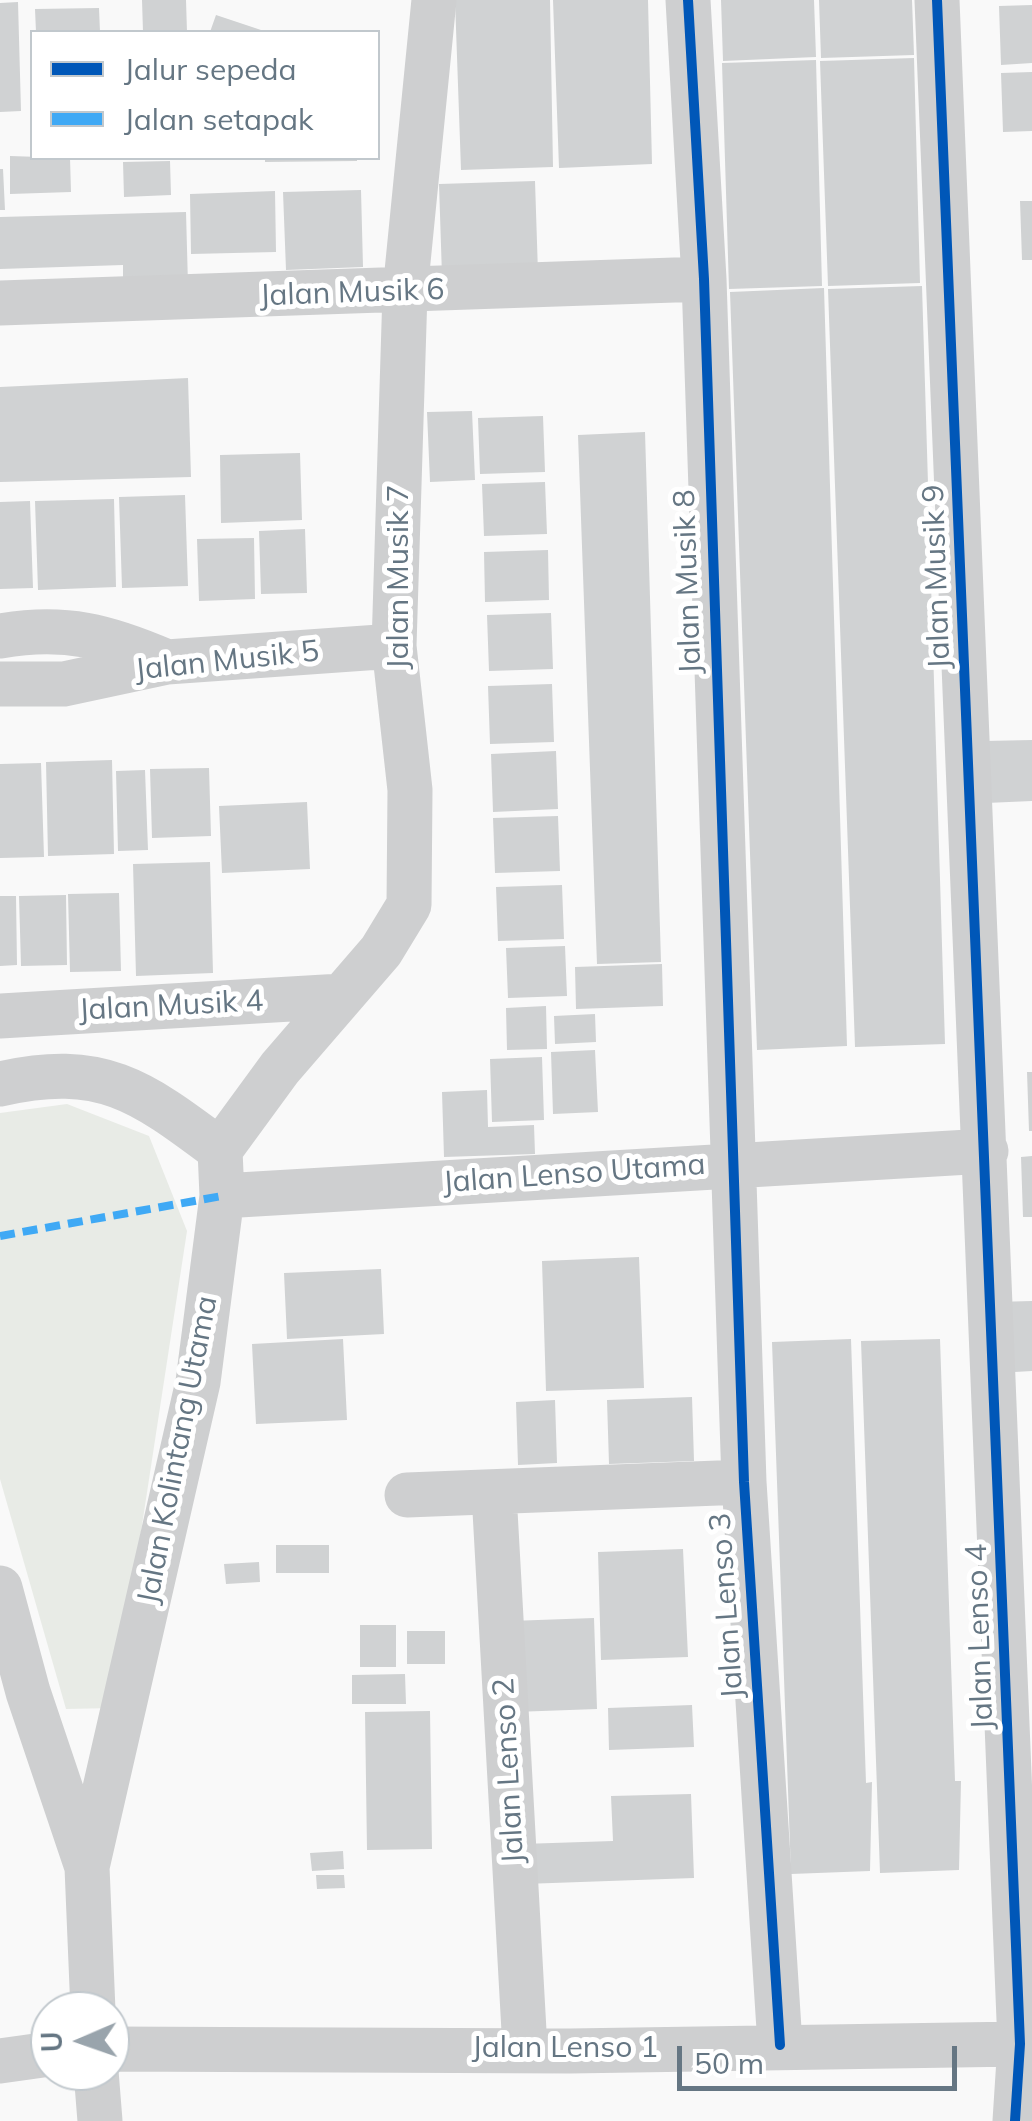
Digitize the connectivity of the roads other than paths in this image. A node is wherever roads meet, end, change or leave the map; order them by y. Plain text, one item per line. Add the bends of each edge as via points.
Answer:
1 (434, 0) edge
2 (688, 0) edge
3 (937, 0) edge
4 (704, 279) junction
5 (405, 292) junction
6 (0, 303) edge
7 (0, 636) edge
8 (394, 646) junction
9 (167, 662) junction
10 (0, 684) edge
11 (342, 996) junction
12 (0, 1016) edge
13 (0, 1084) edge
14 (220, 1150) junction
15 (986, 1151) junction
16 (730, 1164) junction
17 (222, 1196) junction
18 (744, 1482) junction
19 (494, 1493) junction
20 (407, 1494) dead end
21 (0, 1588) edge
22 (86, 1867) junction
23 (92, 1991) edge
24 (1020, 2044) junction
25 (780, 2045) junction
26 (130, 2049) edge
27 (525, 2049) junction
28 (30, 2057) edge
29 (0, 2061) edge
30 (98, 2091) edge
31 (100, 2121) edge
32 (1015, 2121) edge

1 - 5 street, Jalan Musik 7
2 - 4 street, Jalan Musik 8
3 - 15 street, Jalan Musik 9
4 - 5 street, Jalan Musik 6
4 - 16 street, Jalan Musik 8
5 - 6 street, Jalan Musik 6
5 - 8 street, Jalan Musik 7
7 - 9 street via 54,628 117,640
8 - 9 street, Jalan Musik 5
8 - 11 street, Jalan Musik 7 via 410,790 410,905
9 - 10 street, Jalan Musik 5 via 64,684
11 - 12 street, Jalan Musik 4
11 - 14 street, Jalan Musik 7
13 - 14 street via 95,1076 161,1106
14 - 17 street, Jalan Kolintang Utama
15 - 16 street, Jalan Lenso Utama
15 - 24 street, Jalan Lenso 4
16 - 17 street, Jalan Lenso Utama
16 - 18 street, Jalan Lenso 3
17 - 22 street, Jalan Kolintang Utama via 198,1382
18 - 19 street
18 - 25 street, Jalan Lenso 3
19 - 20 street
19 - 27 street, Jalan Lenso 2
21 - 22 street, Jalan Kolintang Utama
22 - 23 street, Jalan Kolintang Utama
24 - 25 street, Jalan Lenso 1
24 - 32 street, Jalan Lenso 4
25 - 27 street, Jalan Lenso 1
26 - 27 street, Jalan Lenso 1
28 - 29 street
30 - 31 street

